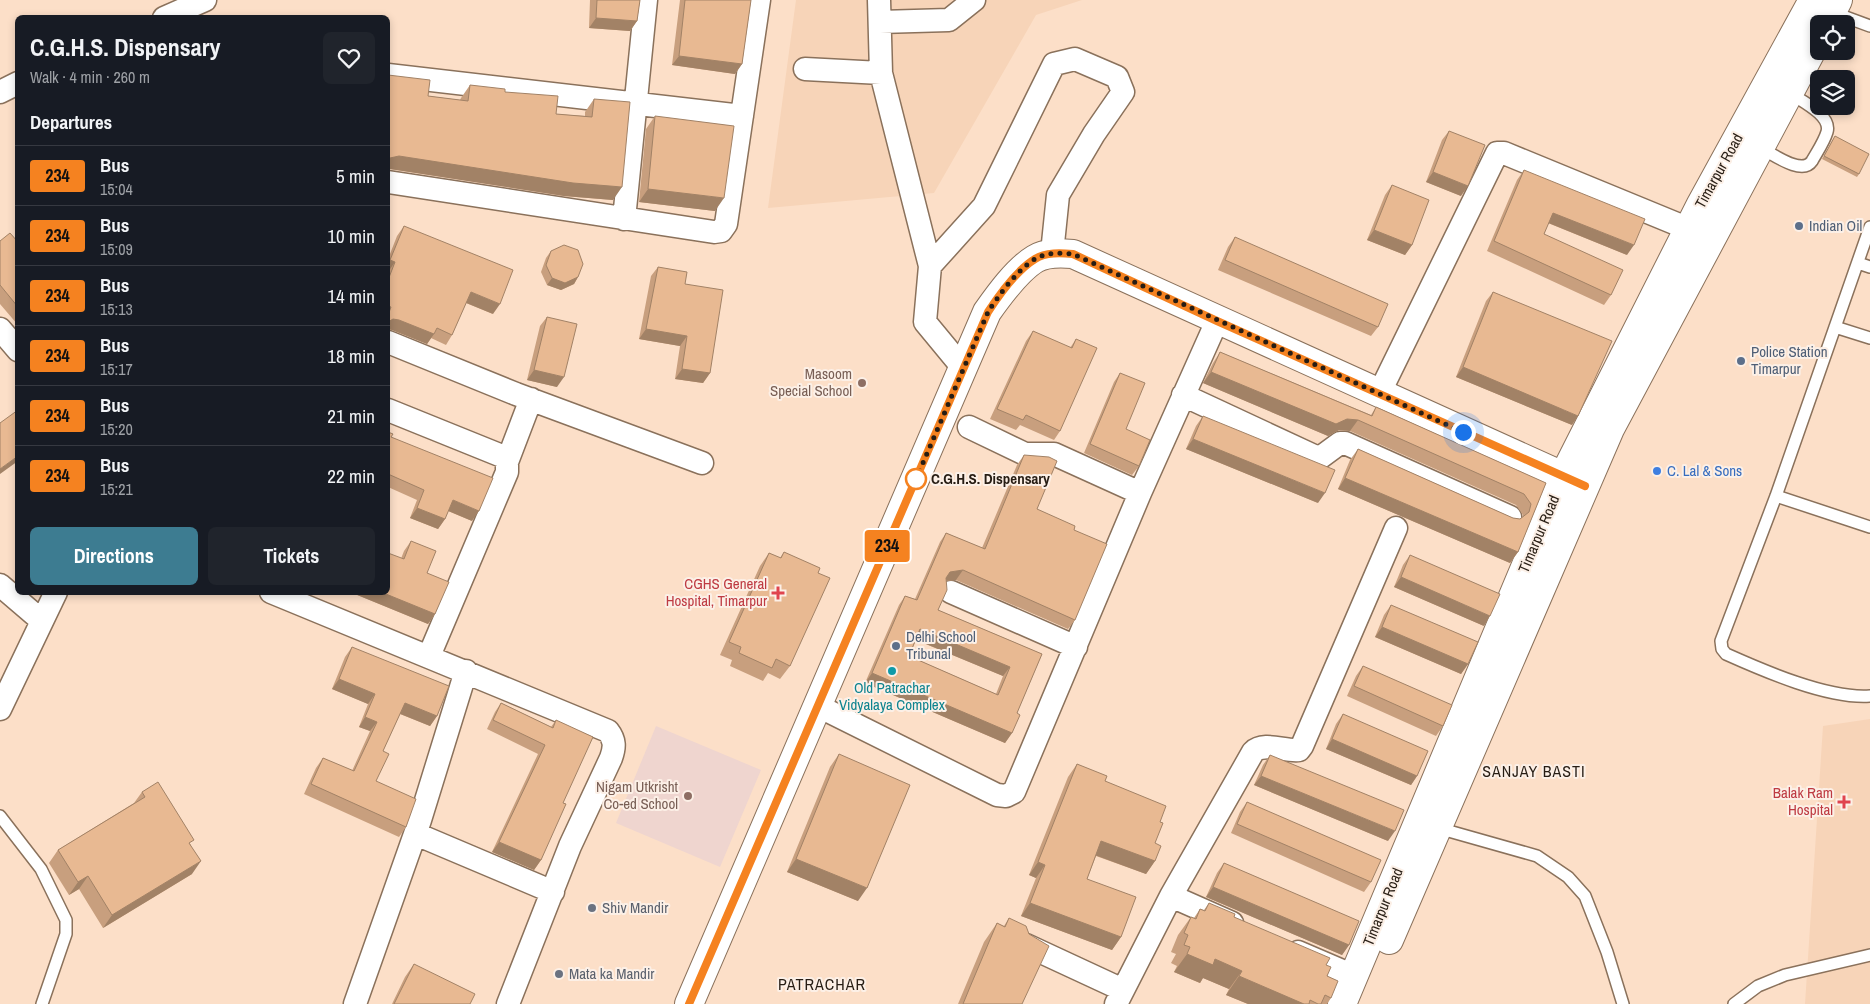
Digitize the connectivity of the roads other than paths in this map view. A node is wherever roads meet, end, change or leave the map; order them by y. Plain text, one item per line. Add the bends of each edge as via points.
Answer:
1 (205, 0) edge
2 (646, 0) edge
3 (759, 0) edge
4 (974, 0) edge
5 (1824, 8) edge
6 (879, 11) edge
7 (171, 15) edge
8 (1870, 26) edge
9 (1810, 54) edge
10 (805, 69) dead end
11 (881, 73) junction
12 (390, 75) edge
13 (15, 84) edge
14 (0, 92) edge
15 (1790, 93) junction
16 (635, 103) junction
17 (742, 116) junction
18 (1761, 148) junction
19 (390, 182) edge
20 (624, 219) junction
21 (1870, 227) edge
22 (1689, 229) junction
23 (1052, 253) junction
24 (1858, 263) junction
25 (930, 266) junction
26 (1870, 267) edge
27 (1217, 321) junction
28 (1835, 327) junction
29 (0, 329) edge
30 (1870, 338) edge
31 (390, 343) edge
32 (15, 346) edge
33 (963, 368) junction
34 (1380, 394) junction
35 (1184, 395) junction
36 (531, 399) junction
37 (390, 411) edge
38 (969, 427) dead end
39 (508, 462) junction
40 (702, 463) dead end
41 (1574, 481) junction
42 (1140, 494) junction
43 (1776, 496) junction
44 (1510, 517) edge
45 (1870, 527) edge
46 (1396, 528) dead end
47 (0, 585) edge
48 (951, 592) dead end
49 (55, 595) edge
50 (278, 595) edge
51 (42, 622) junction
52 (1076, 647) junction
53 (429, 656) junction
54 (466, 671) junction
55 (1870, 696) edge
56 (818, 706) junction
57 (0, 709) edge
58 (0, 816) edge
59 (1428, 823) junction
60 (416, 834) junction
61 (553, 892) junction
62 (1171, 896) junction
63 (1254, 932) edge
64 (1281, 944) edge
65 (1026, 945) edge
66 (1870, 955) edge
67 (1354, 976) junction
68 (1119, 997) edge
69 (42, 1004) edge
70 (355, 1004) edge
71 (508, 1004) edge
72 (689, 1004) edge
73 (1342, 1004) edge
74 (1362, 1004) edge
75 (1623, 1004) edge
76 (1734, 1004) edge

1 - 7 street
2 - 16 street
3 - 17 street
4 - 6 street via 949,20
5 - 8 lane
5 - 22 street, Timarpur Road
6 - 11 street
9 - 15 street, Timarpur Road
10 - 11 street
11 - 25 street
12 - 16 street
13 - 14 street
15 - 18 street, Timarpur Road
15 - 18 lane via 1820,115 1827,126 1812,161 1801,167
16 - 17 street
16 - 20 street
17 - 20 street via 726,224 721,231
18 - 41 street, Timarpur Road via 1620,409
19 - 20 street
21 - 24 lane
22 - 34 street via 1504,152 1497,152
22 - 41 street, Timarpur Road
23 - 25 street via 1058,195 1123,92 1117,77 1075,59 1054,64 984,206
23 - 27 street via 1073,254
23 - 33 street via 1035,259 1001,291
24 - 26 lane
24 - 28 lane
25 - 33 street via 925,322
27 - 34 street
27 - 35 street
28 - 30 lane
28 - 43 lane
29 - 32 street
31 - 36 street
33 - 56 street
34 - 41 street
35 - 42 street
35 - 44 street via 1314,456 1321,457 1335,445 1345,443
36 - 39 street
36 - 40 street
37 - 39 street via 502,456
38 - 42 street via 1025,454 1054,454
39 - 53 street via 508,472
41 - 59 street, Timarpur Road
42 - 52 street
43 - 45 lane
43 - 55 lane via 1721,642 1722,649 1726,654 1762,670 1833,692
46 - 62 street via 1302,746 1293,751 1262,747 1253,752
47 - 51 street
48 - 52 street
49 - 51 street
50 - 53 street
51 - 57 street
52 - 56 street via 1019,783 1014,792 1006,796 997,795
53 - 54 street
54 - 60 street
54 - 61 street via 608,731 613,738 612,758 570,846
56 - 72 street
58 - 69 lane via 41,869 66,920 66,934
59 - 67 street, Timarpur Road
59 - 74 street, Timarpur Road
59 - 75 lane via 1537,856 1568,877 1584,896 1607,952
60 - 61 street
60 - 70 street
61 - 71 street
62 - 63 street
62 - 68 street
64 - 67 street
65 - 68 street
66 - 76 lane via 1785,975 1758,986
67 - 73 street, Timarpur Road

